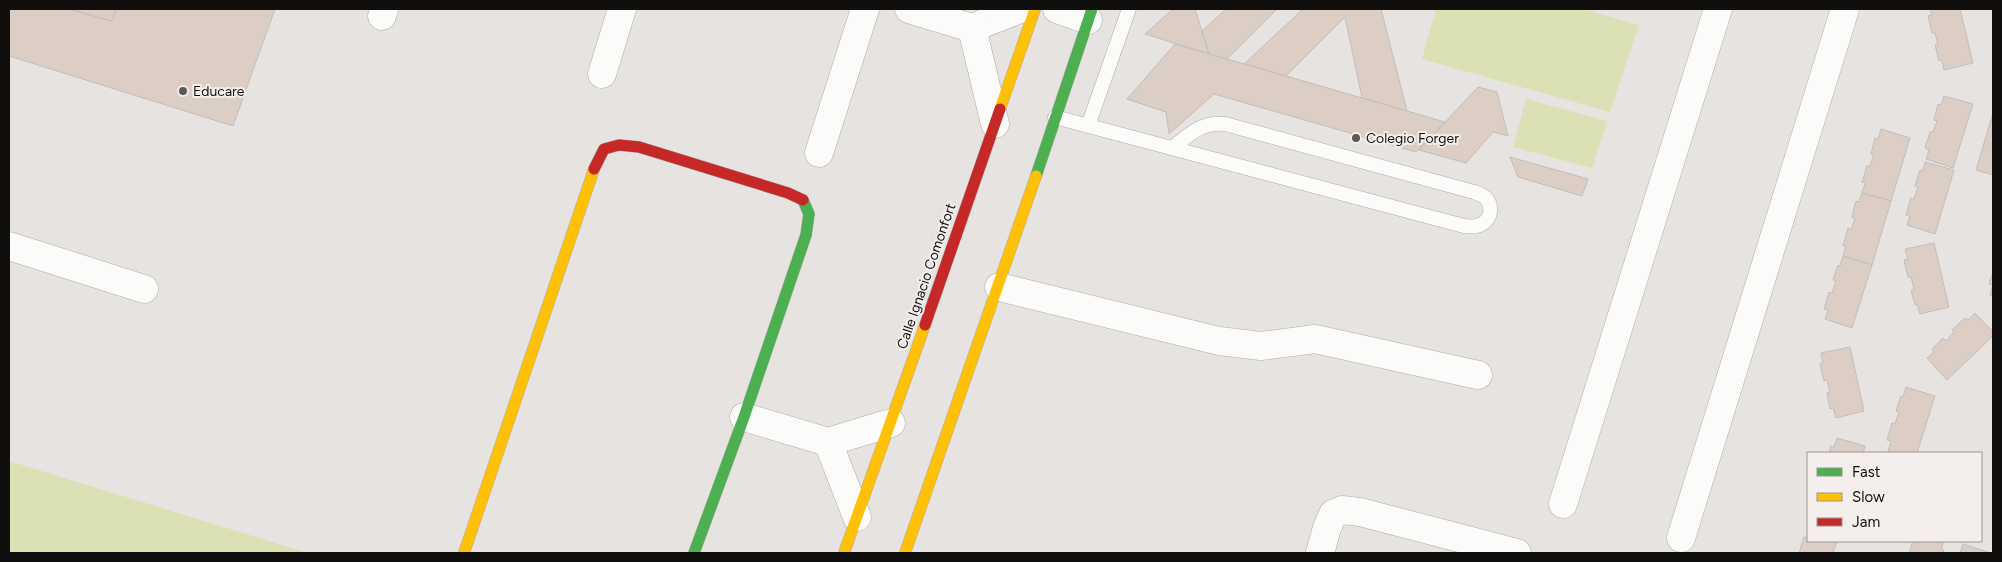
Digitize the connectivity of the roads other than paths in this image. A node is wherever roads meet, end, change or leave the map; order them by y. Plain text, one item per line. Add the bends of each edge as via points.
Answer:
1 (622, 9) edge
2 (865, 9) edge
3 (909, 9) edge
4 (1020, 9) edge
5 (1035, 9) edge
6 (1057, 9) edge
7 (1129, 9) edge
8 (1718, 9) edge
9 (1845, 9) edge
10 (1090, 14) edge
11 (972, 28) junction
12 (602, 74) dead end
13 (1055, 117) junction
14 (995, 124) junction
15 (1088, 126) junction
16 (1172, 148) junction
17 (820, 154) dead end
18 (9, 246) edge
19 (999, 286) junction
20 (144, 290) dead end
21 (1478, 376) dead end
22 (744, 417) junction
23 (891, 423) junction
24 (828, 442) junction
25 (1563, 504) dead end
26 (857, 517) junction
27 (1681, 538) dead end
28 (464, 553) edge
29 (694, 553) edge
30 (844, 553) edge
31 (905, 553) edge
32 (1320, 553) edge
33 (1517, 553) edge

1 - 12 street
2 - 17 street
3 - 11 street
4 - 11 street
5 - 14 main road, Calle Ignacio Comonfort
6 - 10 street
7 - 15 lane
8 - 25 street
9 - 27 street
10 - 13 main road
11 - 14 street
13 - 15 lane
13 - 19 main road
14 - 23 main road, Calle Ignacio Comonfort
15 - 16 lane
16 - 16 lane via 1464,226 1485,223 1489,217 1489,203 1474,192 1225,124 1203,126
18 - 20 street
19 - 21 street via 1226,343 1261,346 1315,339
19 - 31 main road
22 - 24 street
22 - 28 main road via 806,235 809,214 804,200 638,147 619,145 604,149 596,162
22 - 29 main road
23 - 24 street
23 - 26 main road, Calle Ignacio Comonfort
24 - 26 street
26 - 30 main road, Calle Ignacio Comonfort
32 - 33 street via 1333,514 1342,510

